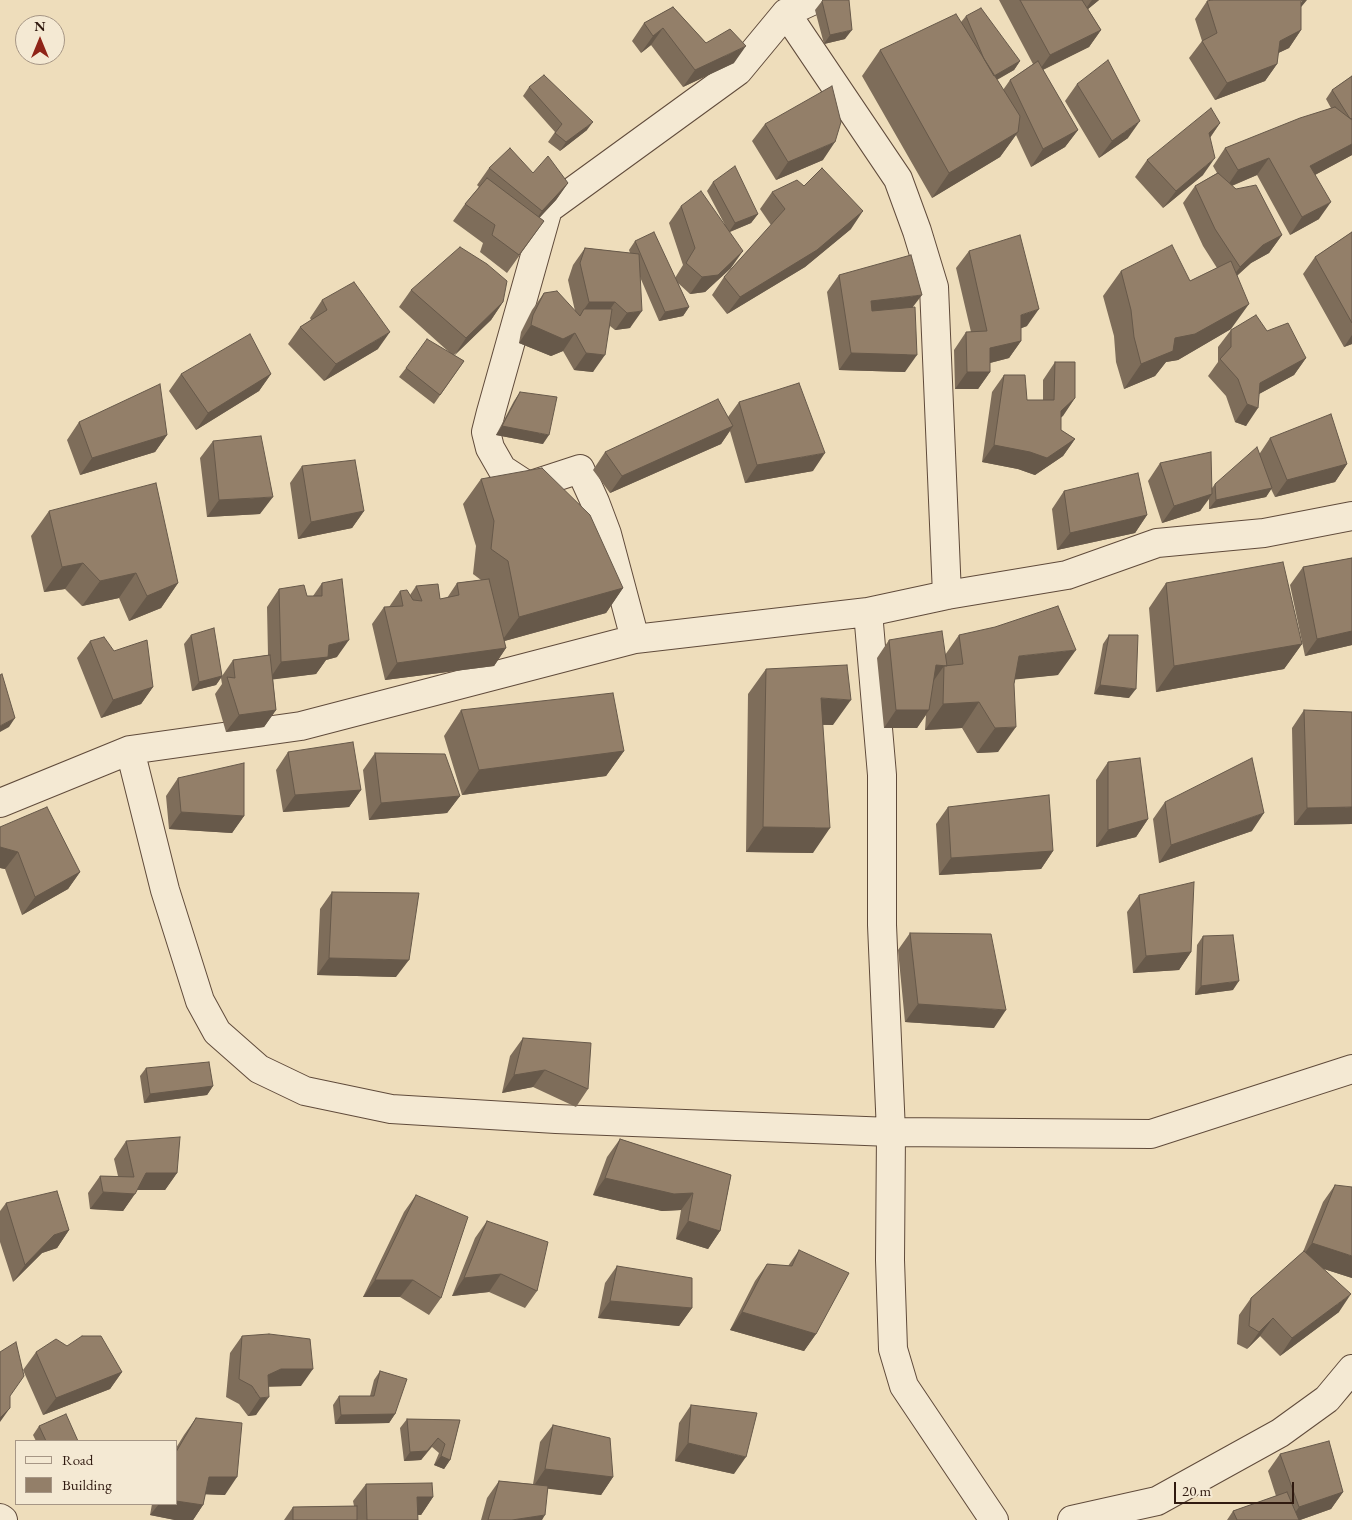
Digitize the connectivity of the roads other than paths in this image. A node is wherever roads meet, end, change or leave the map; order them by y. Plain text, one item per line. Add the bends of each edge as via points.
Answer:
1 (814, 0) edge
2 (786, 13) junction
3 (1352, 516) edge
4 (947, 596) junction
5 (868, 612) junction
6 (635, 639) junction
7 (130, 750) junction
8 (0, 803) edge
9 (1352, 1070) edge
10 (891, 1132) junction
11 (1352, 1369) edge
12 (994, 1520) edge
13 (1072, 1520) edge

1 - 2 street
2 - 4 street via 898,178 934,287
2 - 6 street via 738,71 548,209 486,432 490,448 502,469 528,486 580,468 607,534
3 - 4 street via 1264,533 1157,543 1067,575
4 - 5 street
5 - 6 street
5 - 10 street via 882,775 882,926
6 - 7 street via 301,726
7 - 8 street
7 - 10 street via 165,890 200,1001 217,1032 259,1069 305,1091 391,1108 556,1119
9 - 10 street via 1151,1134
10 - 12 street via 893,1349 904,1386
11 - 13 street via 1327,1399 1280,1433 1157,1501

